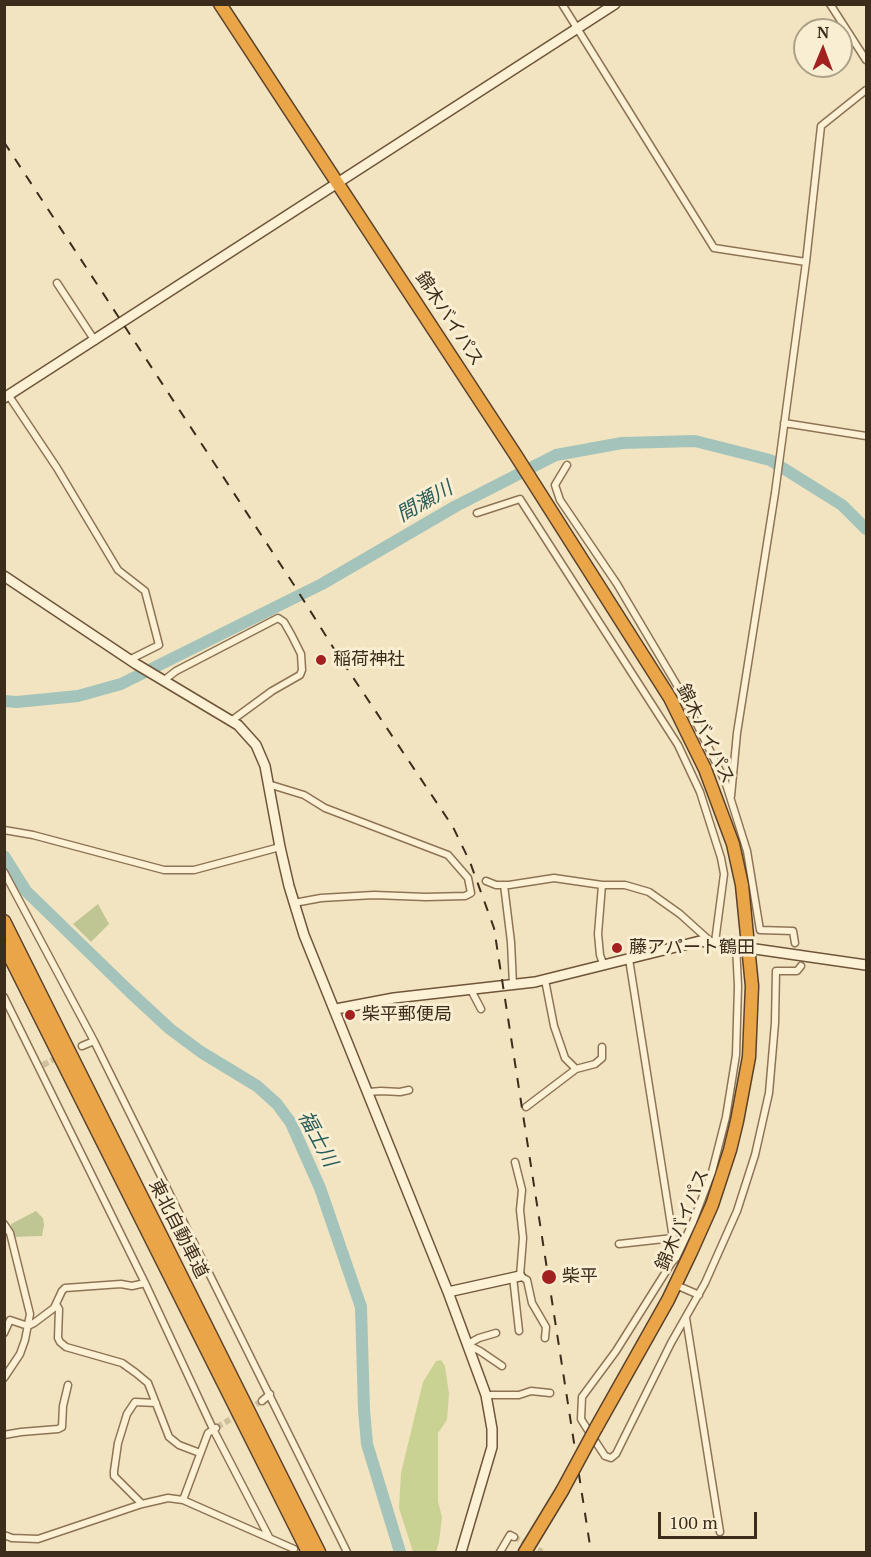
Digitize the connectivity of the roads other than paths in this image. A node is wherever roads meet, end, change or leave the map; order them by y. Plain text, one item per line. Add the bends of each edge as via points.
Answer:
1 (220, 4) edge
2 (562, 4) edge
3 (615, 4) edge
4 (831, 4) edge
5 (577, 29) junction
6 (867, 60) edge
7 (867, 90) edge
8 (338, 184) junction
9 (806, 262) junction
10 (57, 283) dead end
11 (95, 341) junction
12 (7, 397) edge
13 (784, 423) junction
14 (867, 436) edge
15 (567, 465) dead end
16 (477, 513) dead end
17 (4, 576) edge
18 (132, 662) junction
19 (161, 680) junction
20 (231, 721) junction
21 (268, 784) junction
22 (731, 796) junction
23 (5, 830) edge
24 (280, 848) junction
25 (4, 873) edge
26 (486, 881) dead end
27 (504, 885) junction
28 (602, 885) junction
29 (294, 903) junction
30 (4, 921) edge
31 (712, 942) junction
32 (795, 943) dead end
33 (4, 945) edge
34 (742, 946) junction
35 (629, 959) junction
36 (867, 965) edge
37 (604, 966) junction
38 (801, 966) dead end
39 (545, 980) junction
40 (513, 985) junction
41 (471, 990) junction
42 (4, 997) edge
43 (336, 1009) junction
44 (481, 1009) dead end
45 (94, 1041) junction
46 (82, 1046) dead end
47 (602, 1047) dead end
48 (576, 1069) junction
49 (409, 1090) dead end
50 (369, 1092) junction
51 (526, 1107) dead end
52 (514, 1162) dead end
53 (4, 1224) edge
54 (673, 1238) junction
55 (619, 1244) dead end
56 (680, 1262) junction
57 (517, 1277) junction
58 (145, 1283) junction
59 (676, 1285) junction
60 (448, 1292) junction
61 (699, 1295) junction
62 (56, 1304) junction
63 (686, 1317) junction
64 (28, 1326) junction
65 (519, 1331) dead end
66 (4, 1333) edge
67 (496, 1334) dead end
68 (545, 1338) dead end
69 (468, 1344) junction
70 (502, 1366) dead end
71 (4, 1378) edge
72 (68, 1385) dead end
73 (550, 1393) dead end
74 (270, 1394) junction
75 (486, 1395) junction
76 (262, 1401) tunnel mouth
77 (156, 1403) junction
78 (215, 1428) junction
79 (4, 1436) edge
80 (200, 1453) junction
81 (183, 1500) junction
82 (142, 1504) junction
83 (720, 1532) dead end
84 (4, 1535) edge
85 (268, 1537) junction
86 (514, 1537) dead end
87 (294, 1549) dead end
88 (308, 1552) edge
89 (319, 1552) edge
90 (346, 1552) edge
91 (461, 1552) edge
92 (500, 1552) edge
93 (525, 1552) edge

1 - 8 highway, 錦木バイパス
2 - 5 street
3 - 5 street
4 - 6 street
5 - 8 street
5 - 9 street via 714,248
7 - 9 street via 821,126
8 - 11 street
8 - 34 highway, 錦木バイパス via 518,458 687,729 733,844 742,885
9 - 13 street
10 - 11 street
11 - 12 street
12 - 18 street via 57,468 118,570 145,591 159,645
13 - 14 street
13 - 22 street
15 - 22 street via 555,485 560,500 617,584 681,692
16 - 31 street via 520,499 678,745 703,800 724,874
17 - 18 street
18 - 19 street
19 - 20 street
19 - 20 street via 278,618 301,654 300,675
20 - 21 street via 256,745
21 - 24 street
21 - 29 street via 448,855 468,878 471,893 426,897 374,895
22 - 32 street via 752,872 760,930 793,931
23 - 24 street via 164,870 194,870
24 - 29 street
25 - 45 street
26 - 27 street
27 - 28 street via 554,878
27 - 40 street
28 - 31 street via 625,885 649,892
28 - 37 street via 598,934
29 - 43 street
30 - 89 highway, 東北自動車道
31 - 34 street
31 - 35 street via 700,941
33 - 88 highway, 東北自動車道
34 - 36 street
34 - 56 highway, 錦木バイパス via 752,986 744,1090 722,1178
35 - 37 street
35 - 54 street
37 - 39 street
38 - 61 street via 797,972 776,970 773,1058 758,1145 737,1211
39 - 40 street
39 - 48 street via 559,1043 565,1058
40 - 41 street
41 - 43 street via 370,1001
41 - 44 street
42 - 58 street
43 - 50 street
45 - 46 street
45 - 74 street
47 - 48 street via 602,1058 595,1064
48 - 51 street
49 - 50 street
50 - 60 street
52 - 57 street via 522,1191 523,1238
53 - 64 street via 10,1233 30,1314
54 - 55 street
54 - 56 street
56 - 59 highway, 錦木バイパス
56 - 63 street via 582,1397 581,1419 605,1456 611,1458 616,1454
57 - 60 street
57 - 65 street
57 - 68 street via 527,1280 532,1303 546,1327
58 - 62 street via 65,1288
58 - 78 street
59 - 61 street
59 - 93 highway, 錦木バイパス, bridge
60 - 69 street
61 - 63 street
62 - 64 street
62 - 77 street via 60,1342 122,1363 148,1383
63 - 83 street
64 - 66 street via 9,1320
64 - 71 street via 20,1354
67 - 69 street
69 - 70 street
69 - 75 street
72 - 79 street via 62,1427
73 - 75 street
74 - 76 street
74 - 90 street
75 - 91 street via 492,1447
77 - 80 street via 169,1437
77 - 82 street via 135,1402 127,1414 114,1471 114,1476
78 - 80 street via 208,1433
78 - 85 street
80 - 81 street
81 - 82 street via 168,1498
81 - 85 street
82 - 84 street via 38,1539
85 - 87 street
86 - 92 street via 510,1534

